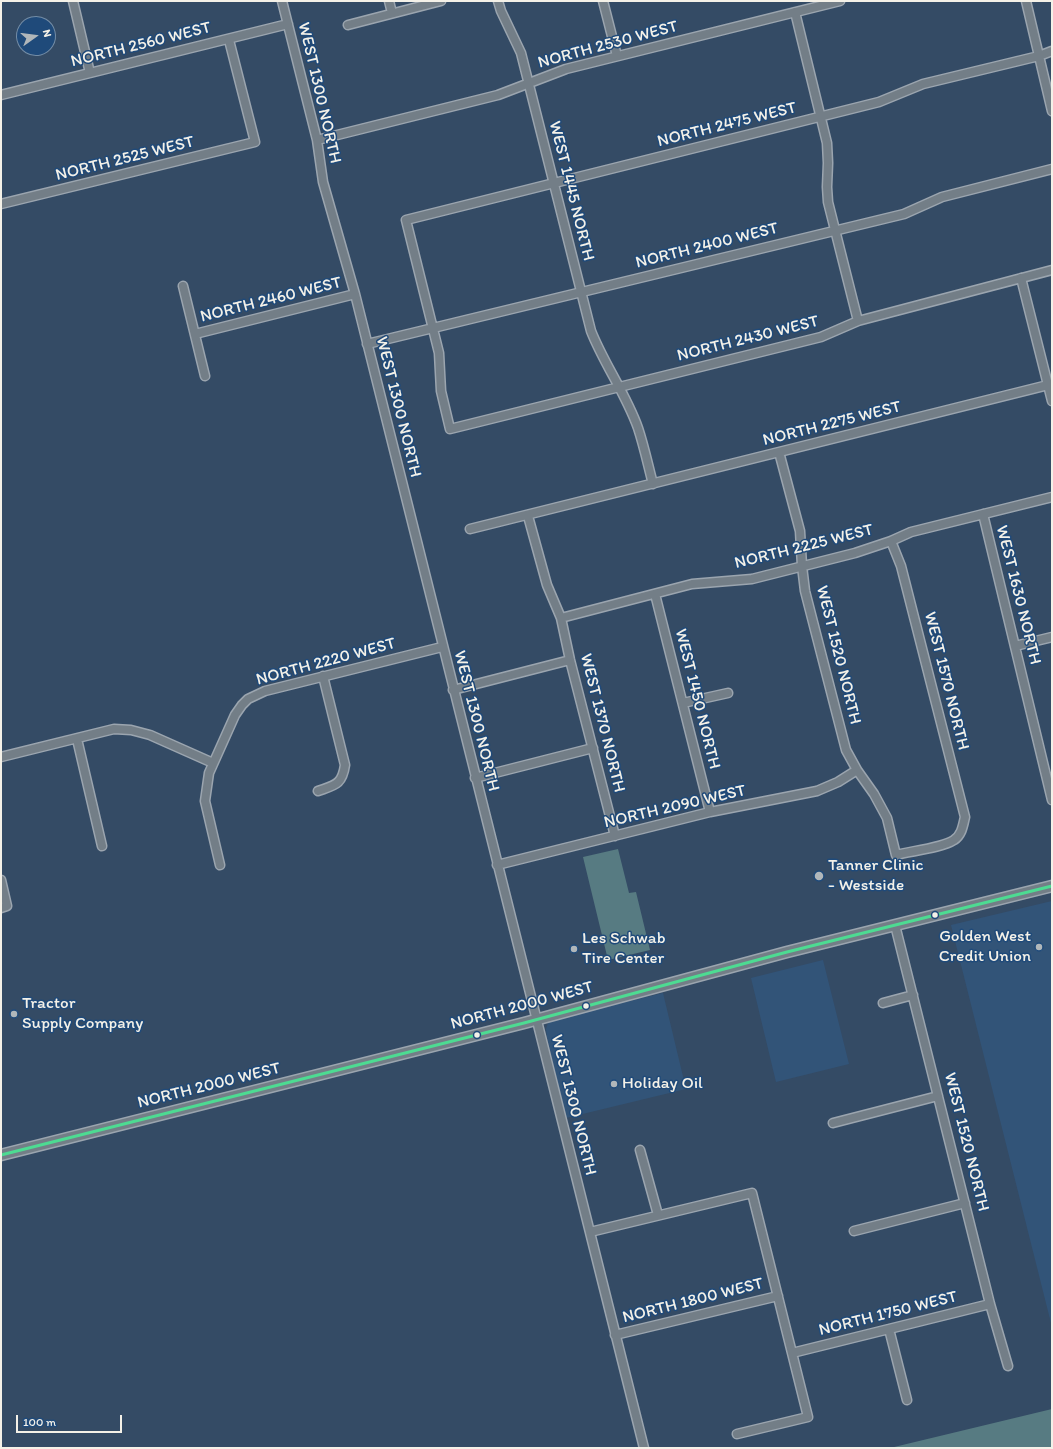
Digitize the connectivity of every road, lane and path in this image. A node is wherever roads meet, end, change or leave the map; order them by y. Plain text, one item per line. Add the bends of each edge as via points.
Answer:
1 (73, 1) edge
2 (282, 1) edge
3 (388, 1) edge
4 (441, 1) edge
5 (498, 1) edge
6 (603, 1) edge
7 (840, 1) edge
8 (1027, 5) edge
9 (795, 12) junction
10 (392, 13) junction
11 (288, 24) junction
12 (348, 24) dead end
13 (229, 40) junction
14 (1052, 51) edge
15 (617, 56) junction
16 (1039, 56) junction
17 (90, 73) junction
18 (528, 83) junction
19 (1, 96) edge
20 (1052, 111) edge
21 (820, 117) junction
22 (317, 140) junction
23 (1052, 169) edge
24 (554, 184) junction
25 (1, 204) edge
26 (835, 230) junction
27 (1052, 270) edge
28 (1021, 278) junction
29 (183, 286) dead end
30 (581, 293) junction
31 (355, 294) junction
32 (858, 321) junction
33 (432, 329) junction
34 (195, 334) junction
35 (367, 344) junction
36 (205, 376) dead end
37 (1050, 384) edge
38 (619, 387) junction
39 (1052, 401) edge
40 (779, 452) junction
41 (653, 484) junction
42 (1052, 497) edge
43 (982, 514) junction
44 (528, 516) junction
45 (470, 529) dead end
46 (891, 541) junction
47 (802, 566) junction
48 (655, 594) junction
49 (561, 618) junction
50 (1052, 637) edge
51 (1015, 646) junction
52 (442, 647) junction
53 (570, 660) junction
54 (323, 676) junction
55 (453, 690) junction
56 (728, 693) dead end
57 (683, 703) junction
58 (77, 738) junction
59 (593, 748) junction
60 (1, 757) edge
61 (213, 763) junction
62 (857, 770) junction
63 (475, 778) junction
64 (318, 791) dead end
65 (1052, 800) edge
66 (710, 812) junction
67 (615, 836) junction
68 (102, 846) dead end
69 (896, 855) joint
70 (220, 865) dead end
71 (497, 865) junction
72 (1, 880) edge
73 (1052, 886) edge
74 (1, 908) edge
75 (895, 925) junction
76 (913, 995) junction
77 (883, 1003) dead end
78 (536, 1019) junction
79 (938, 1096) junction
80 (833, 1123) dead end
81 (640, 1150) dead end
82 (1, 1155) edge
83 (965, 1203) junction
84 (658, 1215) junction
85 (854, 1230) dead end
86 (590, 1232) junction
87 (778, 1296) junction
88 (990, 1304) junction
89 (890, 1329) junction
90 (615, 1335) junction
91 (792, 1353) junction
92 (1008, 1366) dead end
93 (907, 1400) dead end
94 (737, 1434) dead end
95 (644, 1448) edge

1 - 17 street
2 - 11 street, WEST 1300 NORTH
3 - 10 street
4 - 10 street
5 - 18 street, WEST 1445 NORTH via 521,53
6 - 15 street
7 - 9 street, NORTH 2530 WEST
8 - 16 street
9 - 15 street, NORTH 2530 WEST
9 - 21 street
10 - 12 street
11 - 13 street, NORTH 2560 WEST
11 - 22 street, WEST 1300 NORTH
13 - 17 street, NORTH 2560 WEST
13 - 25 street, NORTH 2525 WEST via 255,142
14 - 16 street, NORTH 2475 WEST
15 - 18 street, NORTH 2530 WEST via 566,69
16 - 20 street
16 - 21 street, NORTH 2475 WEST via 923,84 879,102
17 - 19 street, NORTH 2560 WEST
18 - 22 street, NORTH 2530 WEST via 498,95
18 - 24 street, WEST 1445 NORTH
21 - 24 street, NORTH 2475 WEST
21 - 26 street via 828,163 828,202
22 - 31 street, WEST 1300 NORTH via 323,182
23 - 26 street, NORTH 2400 WEST via 942,197 904,214
24 - 30 street, WEST 1445 NORTH
24 - 33 street, NORTH 2475 WEST via 406,220
26 - 30 street, NORTH 2400 WEST
26 - 32 street
27 - 28 street, NORTH 2430 WEST
28 - 32 street, NORTH 2430 WEST
28 - 37 street
29 - 34 street
30 - 33 street, NORTH 2400 WEST
30 - 38 street, WEST 1445 NORTH via 591,331
31 - 34 street, NORTH 2460 WEST
31 - 35 street, WEST 1300 NORTH
32 - 38 street, NORTH 2430 WEST via 821,337
33 - 35 street, NORTH 2400 WEST
33 - 38 street, NORTH 2430 WEST via 439,353 441,391 450,428
34 - 36 street
35 - 52 street, WEST 1300 NORTH
37 - 39 street
37 - 40 street, NORTH 2275 WEST
38 - 41 street, WEST 1445 NORTH via 638,427
40 - 41 street, NORTH 2275 WEST
40 - 47 street, WEST 1520 NORTH via 800,531
41 - 44 street, NORTH 2275 WEST
42 - 43 street, NORTH 2225 WEST
43 - 46 street, NORTH 2225 WEST via 911,532
43 - 51 street, WEST 1630 NORTH
44 - 45 street, NORTH 2275 WEST
44 - 49 street, WEST 1370 NORTH via 547,585
46 - 47 street, NORTH 2225 WEST
46 - 69 street, WEST 1570 NORTH via 901,566 965,817 962,830 955,839
47 - 48 street, NORTH 2225 WEST via 752,579 692,584
47 - 62 street, WEST 1520 NORTH via 805,592 846,750
48 - 49 street, NORTH 2225 WEST
48 - 57 street, WEST 1450 NORTH
49 - 53 street, WEST 1370 NORTH
50 - 51 street
51 - 65 street, WEST 1630 NORTH
52 - 54 street, NORTH 2220 WEST
52 - 55 street, WEST 1300 NORTH
53 - 55 street
53 - 59 street, WEST 1370 NORTH
54 - 61 street, NORTH 2220 WEST via 265,691 248,699 235,715
54 - 64 street via 345,765 343,777 337,784
55 - 63 street, WEST 1300 NORTH
56 - 57 street
57 - 66 street, WEST 1450 NORTH
58 - 60 street
58 - 61 street via 114,729 131,730
58 - 68 street
59 - 63 street
59 - 67 street, WEST 1370 NORTH
61 - 70 street, NORTH 2220 WEST via 205,801
62 - 66 street, NORTH 2090 WEST via 817,791
62 - 69 street, WEST 1520 NORTH via 887,818
63 - 71 street, WEST 1300 NORTH
66 - 67 street, NORTH 2090 WEST
67 - 71 street, NORTH 2090 WEST
71 - 78 street, WEST 1300 NORTH
72 - 74 street via 8,906
73 - 75 main road, NORTH 2000 WEST
75 - 76 street, WEST 1520 NORTH
75 - 78 main road, NORTH 2000 WEST
76 - 77 street
76 - 79 street, WEST 1520 NORTH
78 - 82 main road, NORTH 2000 WEST
78 - 86 street, WEST 1300 NORTH
79 - 80 street
79 - 83 street, WEST 1520 NORTH
81 - 84 street
83 - 85 street
83 - 88 street, WEST 1520 NORTH
84 - 86 street
84 - 87 street via 752,1193
86 - 90 street, WEST 1300 NORTH
87 - 90 street, NORTH 1800 WEST
87 - 91 street
88 - 89 street, NORTH 1750 WEST
88 - 92 street, WEST 1520 NORTH
89 - 91 street, NORTH 1750 WEST
89 - 93 street
90 - 95 street, WEST 1300 NORTH
91 - 94 street via 808,1417

